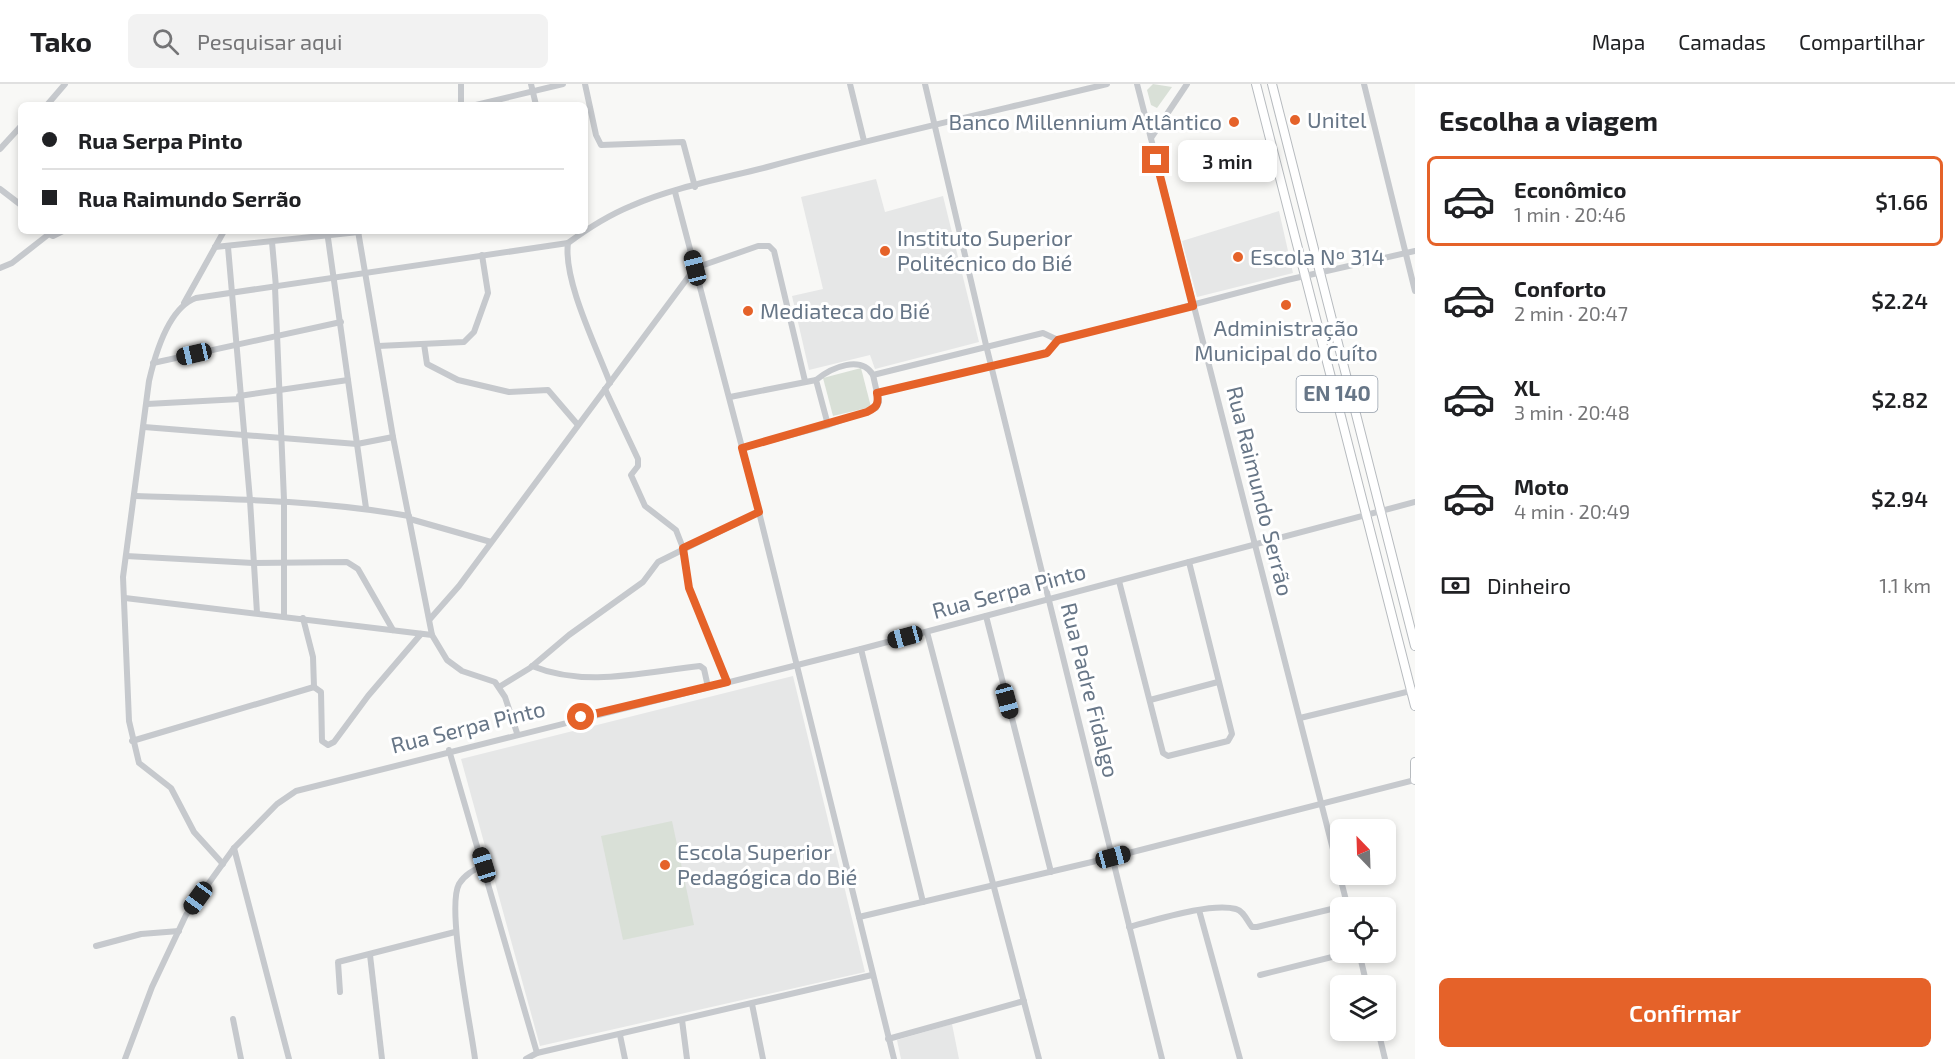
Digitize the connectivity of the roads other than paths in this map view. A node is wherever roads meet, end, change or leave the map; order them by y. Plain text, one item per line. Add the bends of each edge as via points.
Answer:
1 (65, 84) edge
2 (461, 84) edge
3 (563, 84) edge
4 (585, 84) edge
5 (849, 84) edge
6 (925, 84) edge
7 (1107, 84) edge
8 (1137, 84) edge
9 (1187, 84) edge
10 (1256, 84) edge
11 (1272, 84) edge
12 (1364, 84) edge
13 (531, 87) edge
14 (49, 102) edge
15 (461, 102) edge
16 (485, 102) edge
17 (535, 102) edge
18 (935, 127) junction
19 (18, 129) edge
20 (1151, 138) junction
21 (864, 141) junction
22 (0, 148) edge
23 (1294, 167) junction
24 (1280, 171) junction
25 (694, 187) junction
26 (0, 189) edge
27 (675, 192) junction
28 (18, 203) edge
29 (588, 231) edge
30 (47, 234) edge
31 (222, 234) edge
32 (322, 234) edge
33 (328, 234) edge
34 (359, 234) edge
35 (569, 234) edge
36 (583, 234) edge
37 (571, 241) junction
38 (272, 242) junction
39 (215, 247) junction
40 (228, 247) junction
41 (1415, 251) edge
42 (1405, 254) junction
43 (482, 255) junction
44 (0, 268) edge
45 (695, 268) junction
46 (366, 272) junction
47 (1322, 272) junction
48 (1306, 276) junction
49 (336, 278) junction
50 (275, 287) junction
51 (1415, 291) edge
52 (232, 294) junction
53 (182, 306) junction
54 (1193, 306) junction
55 (340, 322) junction
56 (278, 336) junction
57 (1058, 340) junction
58 (235, 344) junction
59 (424, 344) junction
60 (986, 345) junction
61 (378, 346) junction
62 (1341, 351) junction
63 (1327, 354) junction
64 (153, 363) junction
65 (992, 367) junction
66 (873, 375) junction
67 (348, 380) junction
68 (816, 380) junction
69 (805, 381) junction
70 (609, 383) junction
71 (605, 389) junction
72 (279, 391) junction
73 (877, 393) junction
74 (730, 397) junction
75 (240, 398) junction
76 (147, 404) junction
77 (578, 425) junction
78 (828, 425) junction
79 (144, 427) junction
80 (1360, 429) junction
81 (1347, 432) junction
82 (242, 433) junction
83 (280, 437) junction
84 (393, 437) junction
85 (357, 444) junction
86 (742, 448) junction
87 (136, 496) junction
88 (250, 500) junction
89 (284, 500) junction
90 (1415, 502) edge
91 (366, 508) junction
92 (1381, 511) junction
93 (759, 512) junction
94 (1367, 514) junction
95 (410, 518) junction
96 (491, 542) junction
97 (1254, 543) junction
98 (683, 548) junction
99 (126, 556) junction
100 (285, 561) junction
101 (253, 562) junction
102 (1189, 562) junction
103 (1119, 581) junction
104 (125, 598) junction
105 (1048, 599) junction
106 (1404, 601) junction
107 (1389, 604) junction
108 (257, 613) junction
109 (284, 616) junction
110 (986, 616) junction
111 (303, 618) junction
112 (430, 619) junction
113 (393, 630) junction
114 (927, 632) junction
115 (421, 634) junction
116 (432, 635) junction
117 (1415, 646) edge
118 (861, 649) junction
119 (796, 664) junction
120 (532, 666) junction
121 (727, 682) junction
122 (1218, 682) junction
123 (314, 687) junction
124 (499, 687) junction
125 (708, 687) junction
126 (1413, 690) edge
127 (1150, 700) junction
128 (1415, 706) edge
129 (1300, 718) junction
130 (517, 733) junction
131 (132, 741) junction
132 (449, 750) junction
133 (1415, 762) edge
134 (1415, 780) edge
135 (1322, 802) junction
136 (234, 848) junction
137 (1113, 857) junction
138 (223, 864) junction
139 (484, 865) junction
140 (1051, 872) junction
141 (992, 886) junction
142 (1346, 897) edge
143 (923, 902) junction
144 (1199, 910) junction
145 (1330, 910) edge
146 (859, 917) junction
147 (1129, 927) junction
148 (178, 931) junction
149 (455, 932) junction
150 (96, 946) dead end
151 (370, 955) junction
152 (1330, 958) edge
153 (872, 975) junction
154 (1260, 975) dead end
155 (340, 992) dead end
156 (1024, 1001) junction
157 (752, 1004) junction
158 (233, 1019) dead end
159 (682, 1020) junction
160 (620, 1035) junction
161 (888, 1039) junction
162 (1381, 1041) edge
163 (537, 1053) junction
164 (125, 1059) edge
165 (242, 1059) edge
166 (289, 1059) edge
167 (382, 1059) edge
168 (475, 1059) edge
169 (526, 1059) edge
170 (624, 1059) edge
171 (687, 1059) edge
172 (763, 1059) edge
173 (894, 1059) edge
174 (1039, 1059) edge
175 (1162, 1059) edge
176 (1240, 1059) edge
177 (1386, 1059) edge

1 - 14 street
2 - 15 street
3 - 13 street
4 - 25 street via 601,145 683,142
5 - 21 street
6 - 18 street, Rua Padre Fidalgo
7 - 18 street
8 - 20 street, Rua Raimundo Serrão
9 - 20 street
10 - 24 main road, EN 140
11 - 23 main road, EN 140
12 - 42 street
13 - 16 street
13 - 17 street
18 - 21 street
18 - 60 street, Rua Padre Fidalgo
19 - 22 street
20 - 54 street, Rua Raimundo Serrão
21 - 25 street
23 - 24 main road
23 - 47 main road, EN 140
24 - 48 main road, EN 140
25 - 27 street
26 - 28 street
27 - 29 street via 632,205
27 - 45 street
30 - 44 street
31 - 39 street
32 - 38 street
33 - 49 street
34 - 46 street
35 - 37 street
36 - 37 street
37 - 43 street
37 - 70 street via 568,265 572,283
38 - 40 street
38 - 50 street
39 - 40 street
39 - 53 street
40 - 52 street
41 - 42 street
42 - 47 street
42 - 51 street
43 - 46 street
43 - 59 street via 488,293 474,332 462,343
45 - 69 street via 758,246 770,246
45 - 70 street
45 - 74 street
46 - 49 street
46 - 61 street
47 - 48 street
47 - 62 main road, EN 140
48 - 54 street
48 - 63 main road, EN 140
49 - 50 street
49 - 55 street
50 - 52 street
50 - 56 street
52 - 53 street via 196,298
52 - 58 street
53 - 64 street
54 - 57 street
54 - 97 street, Rua Raimundo Serrão
55 - 56 street
55 - 67 street
56 - 58 street
56 - 72 street
57 - 60 street via 1043,333
57 - 65 street via 1047,353
58 - 64 street
58 - 75 street
59 - 61 street
59 - 77 street via 426,363 458,380 509,392 548,390
60 - 65 street, Rua Padre Fidalgo
60 - 66 street
61 - 84 street
62 - 63 main road
62 - 80 main road, EN 140
63 - 81 main road, EN 140
64 - 76 street
65 - 73 street
65 - 105 street, Rua Padre Fidalgo
66 - 68 street via 868,366 860,363 831,370
66 - 73 street
67 - 72 street
67 - 85 street
68 - 69 street
68 - 78 street
69 - 74 street
70 - 71 street
71 - 77 street
71 - 98 street via 638,459 631,475 640,500 673,526
72 - 75 street
72 - 83 street
73 - 78 street via 876,408
74 - 86 street
75 - 76 street
75 - 82 street
76 - 79 street
77 - 96 street
78 - 86 street
79 - 82 street
79 - 87 street via 136,466
80 - 81 main road
80 - 92 main road, EN 140
81 - 94 main road, EN 140
82 - 83 street
82 - 88 street
83 - 85 street
83 - 89 street
84 - 85 street
84 - 95 street
85 - 91 street
86 - 93 street
87 - 88 street
87 - 99 street
88 - 89 street
88 - 101 street
89 - 91 street
89 - 100 street
90 - 92 street, Rua Serpa Pinto
91 - 95 street
92 - 94 street, Rua Serpa Pinto
92 - 106 main road, EN 140
93 - 98 street
93 - 119 street
94 - 97 street, Rua Serpa Pinto
94 - 107 main road, EN 140
95 - 96 street
95 - 112 street
96 - 112 street
97 - 102 street, Rua Serpa Pinto
97 - 129 street, Rua Raimundo Serrão
98 - 120 street via 658,562 643,582
98 - 121 street via 689,588
99 - 101 street
99 - 104 street
100 - 101 street
100 - 109 street
100 - 113 street via 336,560 352,564
101 - 108 street
102 - 103 street, Rua Serpa Pinto
102 - 122 street
103 - 105 street, Rua Serpa Pinto
103 - 127 street
104 - 108 street
104 - 131 street
105 - 110 street, Rua Serpa Pinto
105 - 137 street, Rua Padre Fidalgo
106 - 107 main road
106 - 117 main road, EN 140
107 - 126 main road, EN 140
108 - 109 street
109 - 111 street
110 - 114 street, Rua Serpa Pinto
110 - 140 street
111 - 113 street
111 - 123 street via 313,657
112 - 116 street
113 - 115 street
114 - 118 street, Rua Serpa Pinto
114 - 141 street
115 - 116 street
115 - 123 street via 328,745 322,741 321,692
116 - 124 street via 447,660
118 - 119 street, Rua Serpa Pinto
118 - 143 street
119 - 121 street, Rua Serpa Pinto
119 - 146 street
120 - 124 street
120 - 125 street via 552,674 593,679 700,666
121 - 125 street, Rua Serpa Pinto
122 - 127 street
122 - 127 street via 1232,734 1228,741 1165,755
123 - 131 street
124 - 130 street
125 - 130 street, Rua Serpa Pinto
126 - 128 main road, EN 140
126 - 129 street
129 - 135 street, Rua Raimundo Serrão
130 - 132 street, Rua Serpa Pinto
131 - 138 street via 143,769 171,788 194,832
132 - 136 street, Rua Serpa Pinto via 296,791 277,804
132 - 139 street
133 - 134 main road
134 - 135 street
135 - 137 street
135 - 142 street, Rua Raimundo Serrão
136 - 138 street, Rua Serpa Pinto
136 - 166 street
137 - 140 street
137 - 147 street, Rua Padre Fidalgo
138 - 148 street, Rua Serpa Pinto
139 - 149 street via 466,875 458,885 454,896
139 - 163 street
140 - 141 street
141 - 143 street
141 - 156 street
143 - 146 street
144 - 145 street via 1236,909 1252,927
144 - 147 street
144 - 176 street
146 - 153 street
147 - 175 street, Rua Padre Fidalgo
148 - 150 street via 141,934
148 - 164 street, Rua Serpa Pinto
149 - 151 street
149 - 168 street
151 - 155 street via 338,962
151 - 167 street
152 - 154 street
153 - 157 street
153 - 161 street
156 - 161 street
156 - 174 street
157 - 159 street
157 - 172 street
158 - 165 street
159 - 160 street
159 - 171 street
160 - 163 street
160 - 170 street
161 - 173 street
162 - 177 street
163 - 169 street

